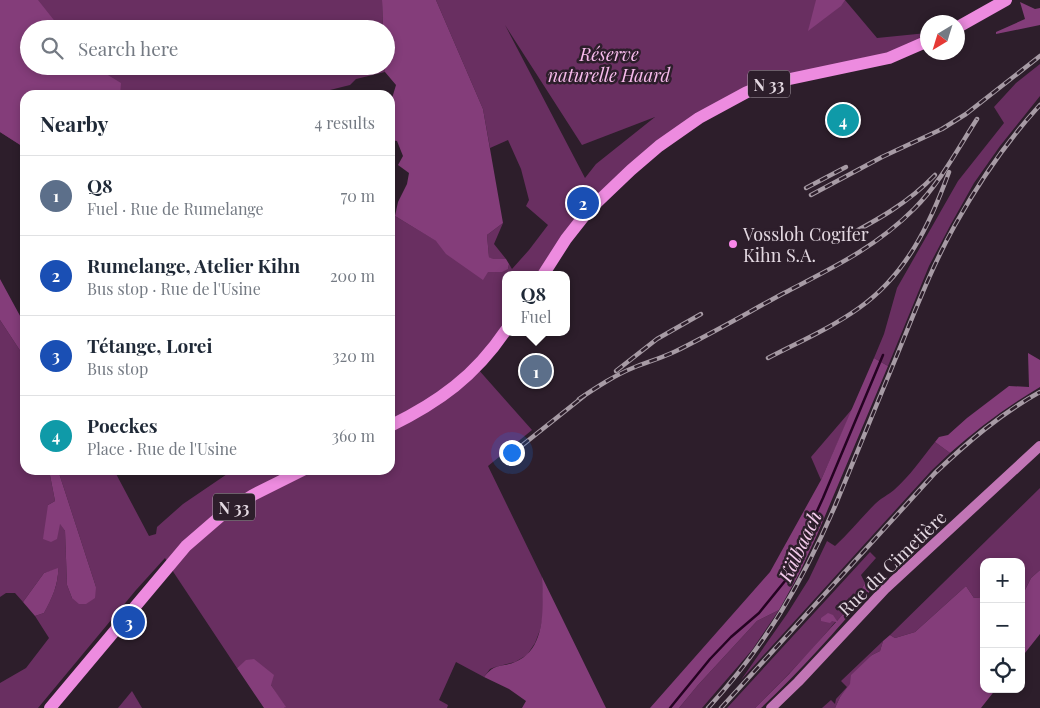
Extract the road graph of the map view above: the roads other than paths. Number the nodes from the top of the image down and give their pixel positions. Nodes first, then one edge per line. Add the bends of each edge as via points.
1 (1006, 0) edge
2 (965, 23) edge
3 (920, 44) edge
4 (546, 271) edge
5 (502, 335) edge
6 (395, 424) edge
7 (1040, 446) edge
8 (293, 475) edge
9 (50, 708) edge
10 (771, 708) edge

1 - 2 main road
3 - 4 main road, N 33 via 888,58 771,83 699,118 659,146 588,211
5 - 6 main road via 477,368 457,386
7 - 10 main road, Rue du Cimetière via 885,589
8 - 9 main road, N 33 via 223,514 186,546

